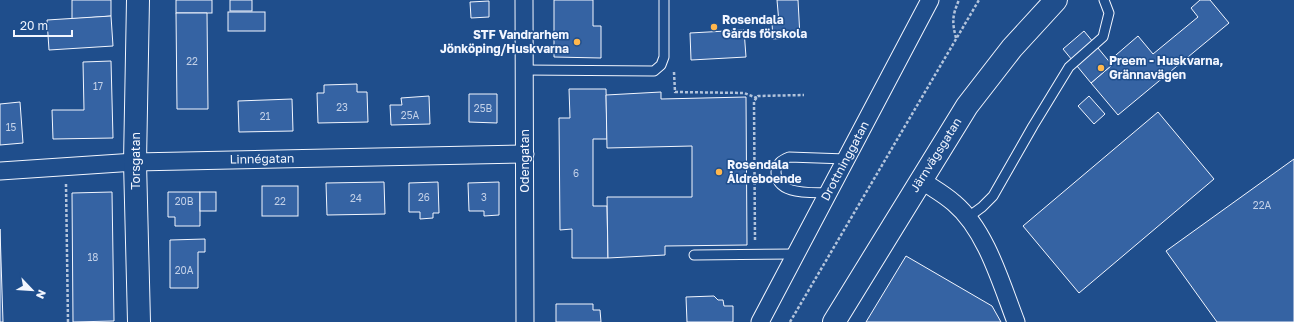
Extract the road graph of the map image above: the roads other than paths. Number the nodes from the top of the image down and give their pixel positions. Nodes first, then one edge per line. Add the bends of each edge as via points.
1 (138, 0) edge
2 (524, 0) edge
3 (664, 0) edge
4 (930, 0) edge
5 (1056, 0) edge
6 (1104, 0) edge
7 (524, 70) junction
8 (524, 154) junction
9 (846, 159) junction
10 (135, 162) junction
11 (0, 172) edge
12 (921, 180) junction
13 (828, 193) junction
14 (967, 218) junction
15 (796, 254) junction
16 (694, 255) dead end
17 (139, 322) edge
18 (525, 322) edge
19 (760, 322) edge
20 (834, 322) edge
21 (1016, 322) edge

1 - 10 street, Torsgatan
2 - 7 street, Odengatan
3 - 7 lane via 664,58 654,71
4 - 9 street, Drottninggatan
5 - 12 street, Järnvägsgatan via 1012,48 967,106
6 - 14 lane via 1109,13 1103,37 1069,67 993,196 982,208
7 - 8 street, Odengatan
8 - 10 street, Linnégatan
8 - 18 street, Odengatan
9 - 13 street, Drottninggatan
9 - 13 lane via 789,157 781,160 776,167 778,180 784,188
10 - 11 street, Linnégatan
10 - 17 street, Torsgatan
12 - 14 street via 954,203
12 - 20 street, Järnvägsgatan
13 - 15 street, Drottninggatan
14 - 21 street via 988,251
15 - 16 lane
15 - 19 street, Drottninggatan

